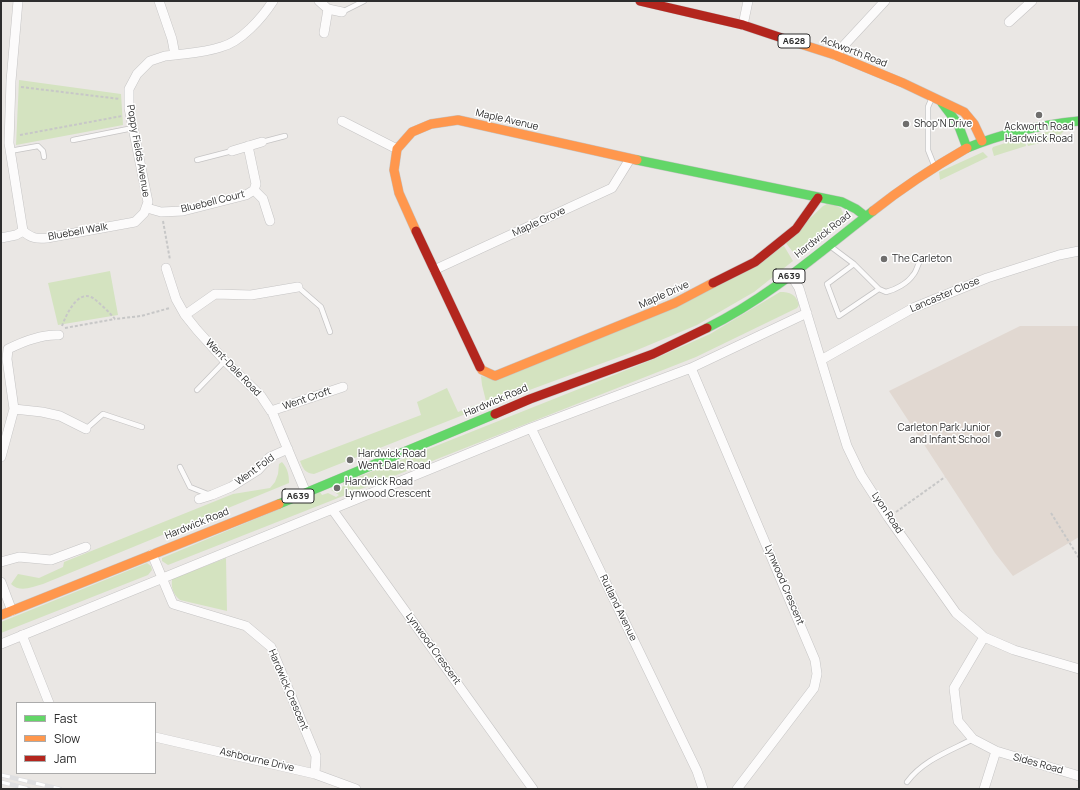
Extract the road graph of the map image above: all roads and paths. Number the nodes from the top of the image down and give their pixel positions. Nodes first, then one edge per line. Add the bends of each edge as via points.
1 (18, 1) edge
2 (158, 1) edge
3 (273, 1) edge
4 (319, 1) edge
5 (364, 1) edge
6 (640, 1) edge
7 (748, 1) edge
8 (885, 1) edge
9 (1032, 1) edge
10 (328, 9) junction
11 (342, 12) joint
12 (1009, 22) dead end
13 (744, 25) junction
14 (324, 34) dead end
15 (175, 55) junction
16 (835, 55) junction
17 (11, 86) junction
18 (932, 97) junction
19 (129, 100) junction
20 (941, 102) junction
21 (130, 114) junction
22 (342, 121) dead end
23 (1079, 121) edge
24 (133, 128) junction
25 (9, 136) junction
26 (285, 136) dead end
27 (73, 140) dead end
28 (982, 141) junction
29 (262, 142) joint
30 (248, 146) junction
31 (967, 148) junction
32 (397, 149) junction
33 (10, 151) junction
34 (232, 151) joint
35 (44, 156) dead end
36 (630, 159) junction
37 (197, 160) dead end
38 (935, 166) junction
39 (254, 190) junction
40 (818, 198) junction
41 (147, 208) junction
42 (161, 212) junction
43 (865, 216) junction
44 (270, 221) dead end
45 (135, 222) joint
46 (23, 231) junction
47 (1, 238) edge
48 (828, 245) junction
49 (1079, 251) edge
50 (919, 263) dead end
51 (854, 264) junction
52 (166, 268) joint
53 (434, 270) junction
54 (791, 275) junction
55 (298, 287) joint
56 (879, 289) junction
57 (179, 305) junction
58 (807, 314) junction
59 (185, 315) junction
60 (115, 319) junction
61 (330, 332) dead end
62 (59, 334) dead end
63 (821, 360) junction
64 (225, 361) junction
65 (691, 368) junction
66 (343, 387) dead end
67 (197, 390) dead end
68 (14, 409) junction
69 (271, 411) junction
70 (142, 427) dead end
71 (531, 428) junction
72 (86, 429) joint
73 (2, 445) edge
74 (288, 449) junction
75 (1, 457) edge
76 (180, 467) dead end
77 (945, 477) dead end
78 (306, 493) junction
79 (212, 495) junction
80 (199, 499) dead end
81 (332, 508) junction
82 (1051, 513) dead end
83 (888, 517) junction
84 (86, 546) dead end
85 (1079, 552) edge
86 (1076, 553) junction
87 (152, 554) junction
88 (1079, 558) edge
89 (1, 562) edge
90 (162, 578) junction
91 (1, 582) edge
92 (12, 611) junction
93 (1, 615) edge
94 (22, 636) junction
95 (984, 637) junction
96 (1, 644) edge
97 (1079, 669) edge
98 (49, 702) edge
99 (156, 737) edge
100 (973, 739) junction
101 (996, 751) junction
102 (315, 774) junction
103 (1079, 776) edge
104 (907, 782) dead end
105 (356, 789) edge
106 (534, 789) edge
107 (703, 789) edge
108 (736, 789) edge
109 (984, 789) edge

1 - 17 street
2 - 15 street
3 - 15 street, Poppy Fields Avenue via 244,34 223,47
4 - 10 street
5 - 11 lane
6 - 13 main road, Ackworth Road / A628
7 - 13 street
8 - 16 street
9 - 12 street
10 - 11 street
10 - 14 street
13 - 16 main road, Ackworth Road / A628
15 - 19 street, Poppy Fields Avenue via 150,61 137,74 129,89
16 - 18 main road, Ackworth Road / A628
17 - 19 path
17 - 25 street
18 - 20 main road, Ackworth Road / A628
18 - 38 lane via 928,108 928,150
19 - 21 street, Poppy Fields Avenue
20 - 28 main road, Ackworth Road via 964,112 974,124
20 - 31 main road, Ackworth Road via 960,127
21 - 24 street, Poppy Fields Avenue
21 - 25 path
22 - 32 street
23 - 28 main road, A639 via 1038,125
24 - 27 lane
24 - 41 street, Poppy Fields Avenue via 148,202
25 - 33 street
26 - 29 lane
28 - 31 main road, A639
29 - 30 street
30 - 34 street
30 - 39 street, Bluebell Court via 256,184
31 - 38 main road, Hardwick Road / A639
32 - 36 main road, Maple Avenue via 412,132 431,124 458,120
32 - 53 main road via 394,170 398,193
33 - 35 lane via 38,146
33 - 46 street
34 - 37 lane
36 - 40 main road, Maple Avenue
36 - 53 street, Maple Grove via 612,188
38 - 43 main road, Hardwick Road / A639
39 - 42 street, Bluebell Court via 246,195 183,211
39 - 44 street, Bluebell Court via 263,199
40 - 43 main road, Maple Avenue via 850,205
40 - 53 main road, Maple Drive via 796,229 755,262 675,303 495,376 482,370
41 - 42 street, Bluebell Court
41 - 45 street, Poppy Fields Avenue
42 - 52 path via 170,260
43 - 48 main road, Hardwick Road / A639
45 - 46 street, Bluebell Walk via 37,239
46 - 47 street
48 - 51 lane
48 - 54 main road, Hardwick Road / A639
49 - 63 street, Lancaster Close via 987,278 912,308
50 - 56 lane via 913,276 892,291
51 - 56 lane
51 - 56 lane via 827,284 839,316
52 - 57 street, Went-Dale Road
54 - 58 street, Lyon Road via 799,288
54 - 78 main road, Hardwick Road / A639 via 713,325 653,354 530,399
55 - 59 street via 251,295 215,294
55 - 61 lane via 321,307
57 - 59 street, Went-Dale Road
57 - 60 path via 141,316
58 - 63 street, Lyon Road
58 - 65 street
59 - 64 street, Went-Dale Road
60 - 60 path via 108,320 61,329 71,307 85,296 92,297
62 - 68 street via 49,334 6,348
63 - 83 street, Lyon Road via 847,446 861,475
64 - 67 lane
64 - 69 street, Went-Dale Road via 261,396
65 - 71 street
65 - 108 street, Lynwood Crescent via 815,660 817,674 814,688
66 - 69 street, Went Croft
68 - 72 street via 60,416
68 - 73 street
69 - 74 street, Went-Dale Road
70 - 72 lane via 103,414
71 - 81 street
71 - 107 street, Rutland Avenue
73 - 75 street
74 - 78 street, Went-Dale Road
74 - 79 street, Went Fold via 270,457 258,470 231,487
76 - 79 lane via 190,486
77 - 83 path
78 - 87 main road, Hardwick Road / A639
79 - 80 street, Went Fold
81 - 90 street
81 - 106 street, Lynwood Crescent
82 - 86 path
83 - 95 street, Lyon Road via 956,613
84 - 89 street via 51,560 19,557
85 - 86 path
86 - 88 path
87 - 90 street, Hardwick Crescent
87 - 92 main road, Hardwick Road / A639
90 - 94 street
90 - 102 street, Hardwick Crescent via 173,604 246,626 271,647 316,756
91 - 92 street
92 - 93 main road, Hardwick Road / A639
94 - 96 street
94 - 98 street
95 - 97 street, Lyon Road via 1014,650
95 - 100 street, Sides Road via 954,688 958,721
99 - 102 street, Ashbourne Drive
100 - 101 street, Sides Road
100 - 104 lane via 928,762
101 - 103 street, Sides Road
101 - 109 street
102 - 105 street, Ashbourne Drive

